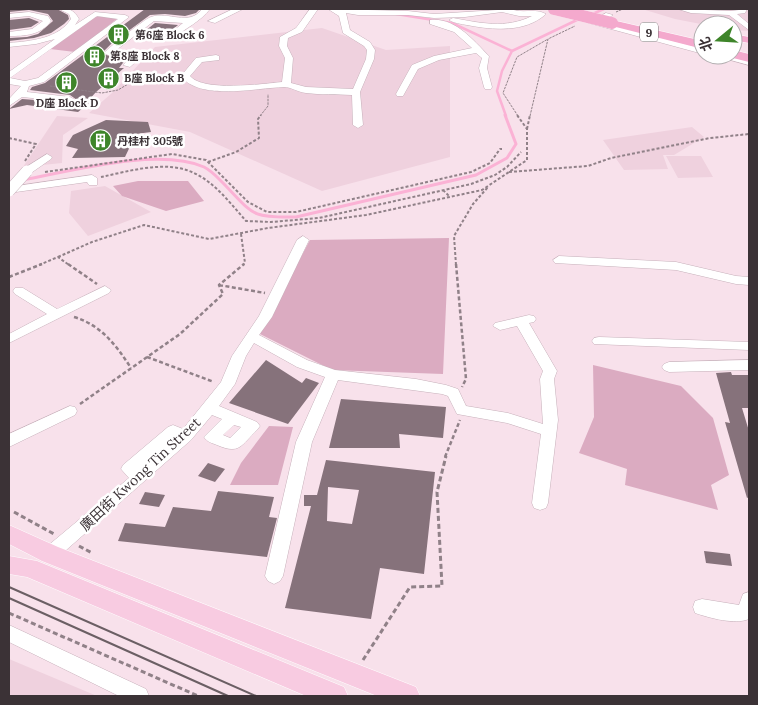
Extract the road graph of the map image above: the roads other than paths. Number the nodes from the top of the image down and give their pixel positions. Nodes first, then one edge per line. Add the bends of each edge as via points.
1 (63, 9) edge
2 (206, 9) edge
3 (239, 9) edge
4 (314, 9) edge
5 (335, 9) edge
6 (376, 9) edge
7 (420, 9) edge
8 (506, 9) edge
9 (534, 9) edge
10 (554, 9) edge
11 (572, 9) edge
12 (580, 9) edge
13 (682, 9) edge
14 (743, 9) edge
15 (86, 11) dead end
16 (408, 12) edge
17 (731, 13) junction
18 (95, 14) junction
19 (387, 14) junction
20 (9, 16) edge
21 (124, 17) junction
22 (614, 18) junction
23 (447, 19) dead end
24 (190, 21) junction
25 (212, 21) dead end
26 (685, 28) dead end
27 (749, 28) edge
28 (9, 34) edge
29 (172, 35) dead end
30 (693, 36) edge
31 (693, 44) edge
32 (9, 45) edge
33 (87, 49) junction
34 (693, 49) edge
35 (478, 50) junction
36 (109, 51) junction
37 (13, 53) edge
38 (39, 54) junction
39 (216, 58) dead end
40 (69, 60) junction
41 (127, 65) dead end
42 (9, 67) edge
43 (9, 80) edge
44 (30, 83) junction
45 (286, 84) junction
46 (488, 87) dead end
47 (356, 92) junction
48 (21, 94) junction
49 (400, 94) dead end
50 (70, 100) dead end
51 (9, 103) edge
52 (358, 125) dead end
53 (47, 157) dead end
54 (93, 180) road end
55 (9, 190) edge
56 (303, 240) dead end
57 (559, 260) dead end
58 (749, 281) edge
59 (106, 290) road end
60 (18, 291) dead end
61 (57, 315) junction
62 (500, 326) dead end
63 (251, 336) junction
64 (9, 340) edge
65 (598, 341) dead end
66 (749, 346) edge
67 (749, 365) edge
68 (669, 367) dead end
69 (334, 375) junction
70 (210, 408) junction
71 (70, 411) road end
72 (232, 418) junction
73 (550, 431) junction
74 (9, 441) edge
75 (540, 503) dead end
76 (9, 534) edge
77 (50, 554) junction
78 (13, 562) edge
79 (274, 576) dead end
80 (749, 600) edge
81 (702, 607) dead end
82 (9, 633) edge
83 (139, 696) edge
84 (333, 696) edge
85 (408, 696) edge

1 - 32 street via 72,13 74,19 64,32 33,42
2 - 24 street via 201,16
3 - 25 street
4 - 45 street via 299,30 284,37 283,46 289,58
5 - 19 street
5 - 47 street via 342,15 346,31 371,50
6 - 19 street
7 - 16 street
8 - 16 street via 451,16
8 - 23 street via 519,14 542,14 527,22 494,28
9 - 11 street via 560,15
10 - 22 highway, 9, bridge
12 - 22 highway, 9
13 - 17 street
14 - 17 street
15 - 18 street
16 - 19 street
17 - 27 street
18 - 21 street
18 - 38 street
19 - 35 street via 454,26
20 - 28 street via 34,14 48,21 37,30
21 - 33 street via 128,18
21 - 40 street
22 - 26 highway
22 - 30 highway, 9
22 - 31 highway, 9
22 - 34 street via 593,24
24 - 29 street
24 - 36 street via 152,19
33 - 36 street
33 - 40 street
35 - 46 street via 486,58 483,68
35 - 49 street via 437,58 415,67
36 - 41 street via 137,56
37 - 38 street
37 - 42 street via 20,60
38 - 43 street
39 - 45 street via 199,60 185,76 191,82 211,87
40 - 44 street via 44,78
43 - 44 street
44 - 48 street
45 - 47 street via 306,90
47 - 52 street
48 - 50 street
48 - 51 street
53 - 55 street, bridge
54 - 55 street
56 - 63 street, 廣田街 Kwong Tin Street via 265,317
57 - 58 street via 676,266
59 - 61 street
60 - 61 street
61 - 64 street
62 - 73 street via 525,320 550,371 546,379
63 - 69 street
63 - 70 street, 廣田街 Kwong Tin Street via 226,387
65 - 66 street
67 - 68 street
69 - 73 street via 432,387 453,394 462,410 508,418
69 - 79 street via 304,442
70 - 72 street
70 - 77 street, 廣田街 Kwong Tin Street via 186,436 173,431 129,470 140,477
71 - 74 street
72 - 72 street via 212,437 232,445 252,426
73 - 75 street
76 - 77 main road
77 - 85 main road
78 - 84 main road
80 - 81 street via 746,612 742,614
82 - 83 street

